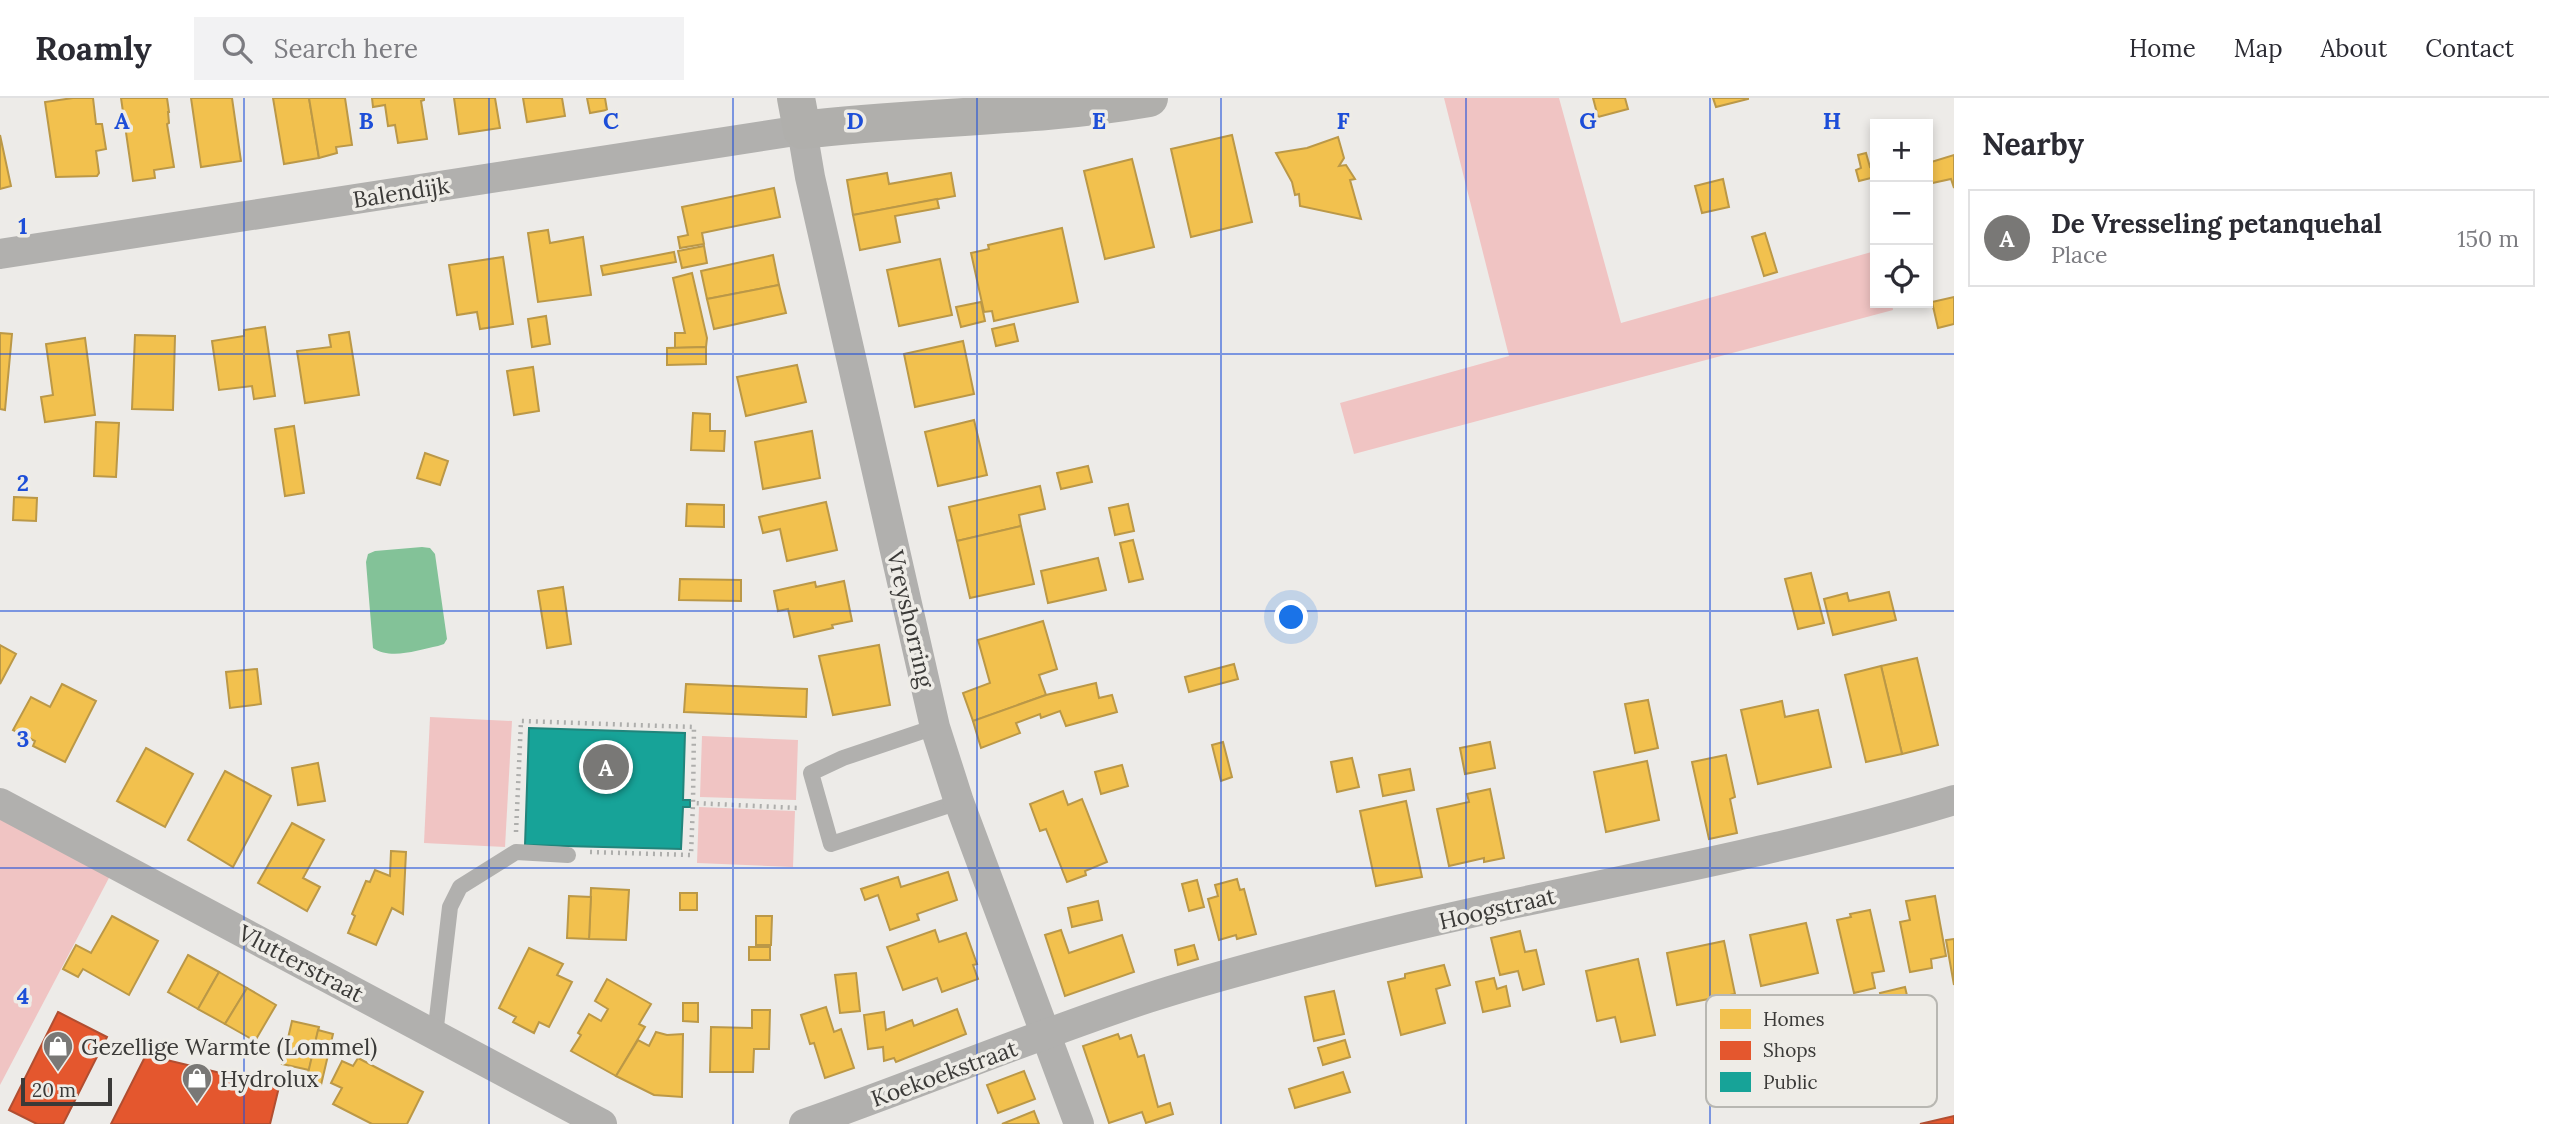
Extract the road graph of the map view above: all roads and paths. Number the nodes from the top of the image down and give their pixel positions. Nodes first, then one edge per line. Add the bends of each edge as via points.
1 (1149, 98) edge
2 (799, 114) edge
3 (0, 254) edge
4 (935, 727) junction
5 (1954, 800) edge
6 (959, 802) junction
7 (0, 803) edge
8 (692, 803) junction
9 (821, 809) junction
10 (516, 852) junction
11 (568, 855) joint
12 (435, 1035) junction
13 (1045, 1035) junction
14 (602, 1124) edge
15 (803, 1124) edge
16 (1079, 1124) edge

1 - 2 main road via 1098,107 875,122
2 - 3 street, Balendijk
2 - 4 street, Vreyshorring
4 - 6 street, Vreyshorring
4 - 9 lane via 811,773
5 - 13 street, Hoogstraat via 1738,858 1594,885 1335,946 1150,997
6 - 9 lane via 831,844
6 - 13 street, Vreyshorring
7 - 12 street, Vlutterstraat
8 - 9 path
8 - 10 path via 694,727 521,721
8 - 11 path via 691,855 570,851
10 - 11 lane
10 - 12 lane via 460,887 450,906
12 - 14 street, Vlutterstraat
13 - 15 street, Koekoekstraat
13 - 16 street, Vreyshorring

